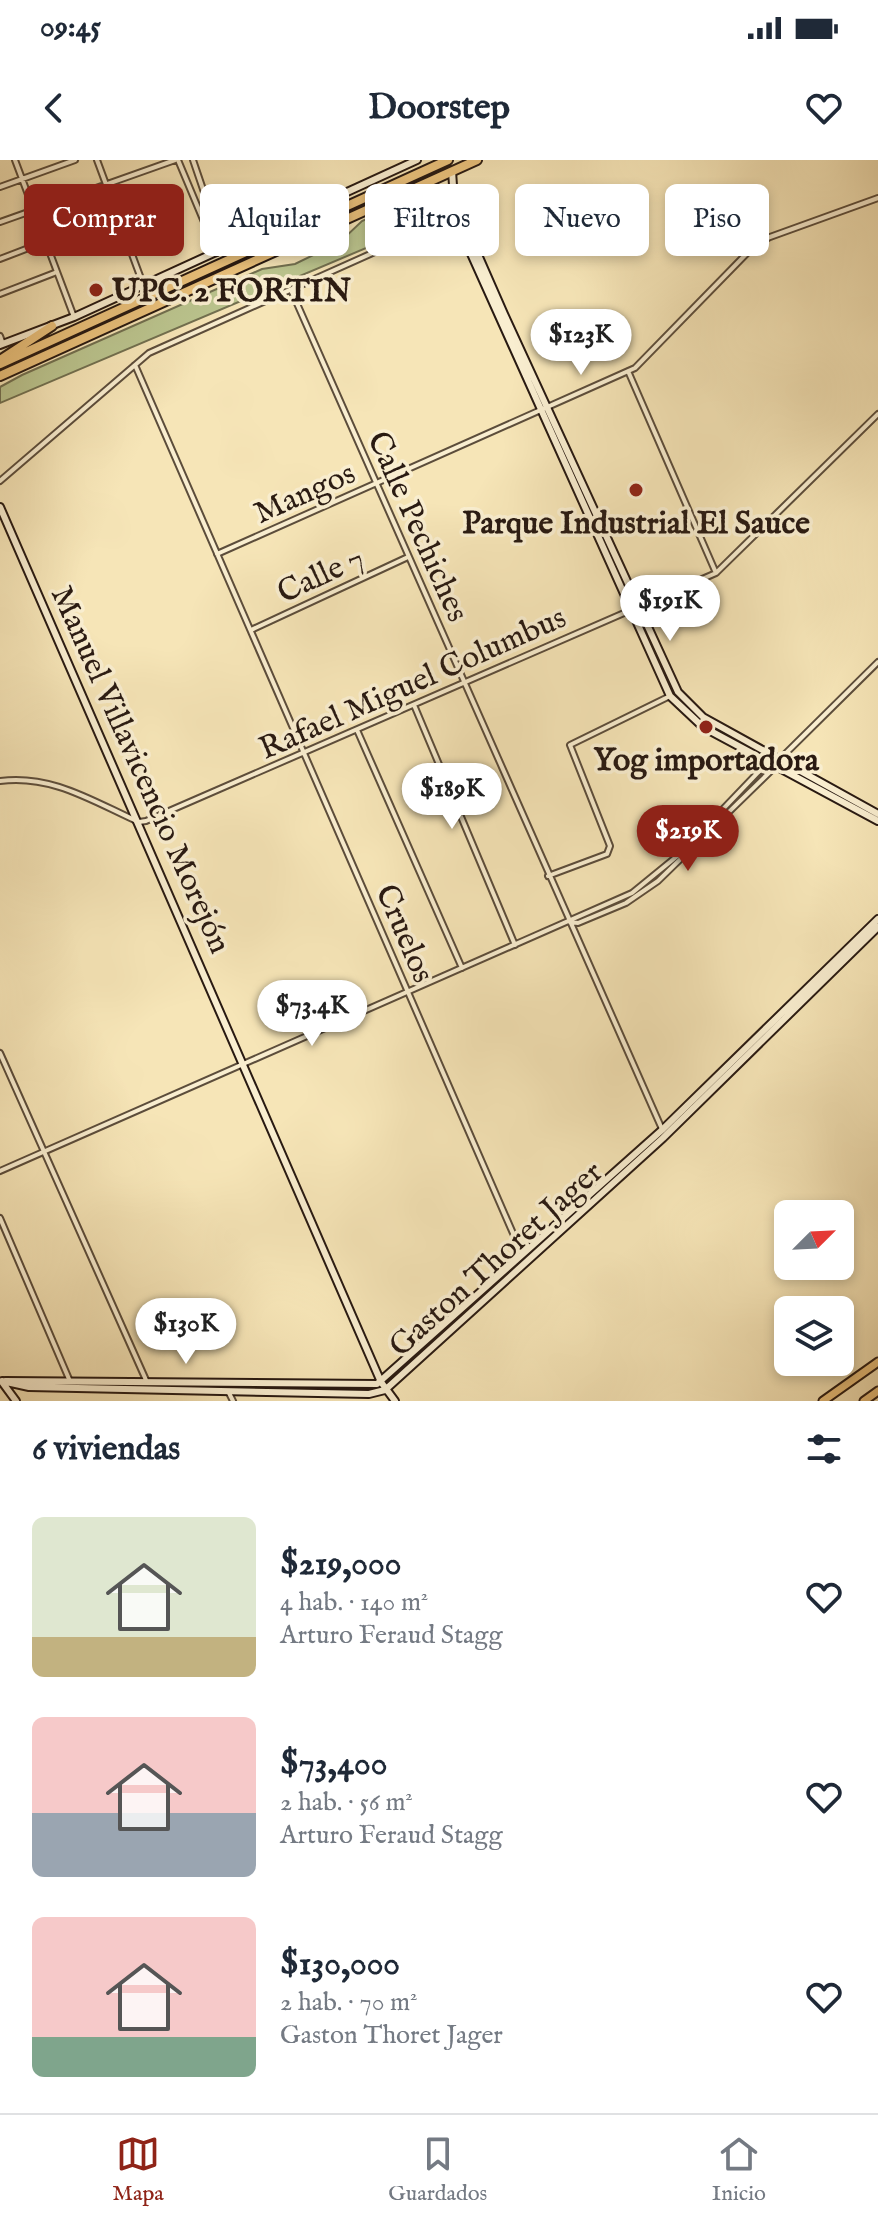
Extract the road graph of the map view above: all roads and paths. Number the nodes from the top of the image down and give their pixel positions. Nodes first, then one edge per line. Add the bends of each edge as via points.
1 (15, 160) edge
2 (75, 160) edge
3 (97, 160) edge
4 (176, 160) edge
5 (193, 160) edge
6 (417, 160) edge
7 (448, 160) edge
8 (477, 160) edge
9 (452, 171) junction
10 (22, 179) junction
11 (106, 183) joint
12 (24, 184) edge
13 (200, 184) edge
14 (426, 184) edge
15 (0, 187) edge
16 (349, 192) edge
17 (878, 198) edge
18 (200, 209) edge
19 (365, 212) edge
20 (24, 213) edge
21 (0, 222) edge
22 (24, 250) edge
23 (51, 256) edge
24 (133, 256) edge
25 (212, 256) edge
26 (366, 256) edge
27 (472, 256) edge
28 (0, 259) edge
29 (57, 272) junction
30 (144, 286) junction
31 (291, 290) junction
32 (0, 294) edge
33 (74, 317) junction
34 (52, 326) junction
35 (1, 342) edge
36 (0, 362) edge
37 (135, 365) junction
38 (628, 371) junction
39 (0, 376) edge
40 (542, 410) junction
41 (878, 414) edge
42 (0, 481) edge
43 (376, 484) junction
44 (0, 507) edge
45 (217, 554) junction
46 (408, 557) junction
47 (716, 573) junction
48 (637, 608) junction
49 (629, 611) junction
50 (251, 630) junction
51 (878, 662) edge
52 (464, 683) junction
53 (670, 696) junction
54 (414, 705) junction
55 (357, 730) junction
56 (304, 753) junction
57 (775, 762) junction
58 (0, 781) edge
59 (878, 814) edge
60 (878, 821) edge
61 (139, 822) junction
62 (548, 876) junction
63 (878, 919) edge
64 (570, 922) junction
65 (878, 927) edge
66 (515, 945) junction
67 (462, 968) junction
68 (408, 993) junction
69 (0, 1053) edge
70 (244, 1063) junction
71 (662, 1130) junction
72 (44, 1152) junction
73 (0, 1171) edge
74 (0, 1218) edge
75 (522, 1254) junction
76 (878, 1362) edge
77 (69, 1379) junction
78 (146, 1380) junction
79 (1, 1381) edge
80 (381, 1382) junction
81 (385, 1390) junction
82 (228, 1391) junction
83 (878, 1393) edge
84 (16, 1401) edge
85 (233, 1401) edge
86 (395, 1401) edge
87 (823, 1401) edge
88 (867, 1401) edge

1 - 10 street
2 - 10 street
3 - 11 street
4 - 11 street
4 - 18 street
5 - 13 street
6 - 16 street
7 - 36 highway
8 - 9 highway
9 - 14 highway
9 - 40 street via 454,200
10 - 12 street
10 - 15 street
17 - 38 street, Mangos via 755,245 657,349
19 - 39 highway
20 - 21 street
22 - 28 street
23 - 29 street
24 - 30 street
25 - 30 street
26 - 31 street
27 - 40 street
29 - 32 street
29 - 33 street
30 - 33 street
31 - 37 street via 149,353
31 - 43 street, Calle Pechiches
33 - 34 street
34 - 35 street
34 - 36 highway
37 - 42 street
37 - 45 street, Cruelos
38 - 40 street, Mangos
38 - 47 street
40 - 43 street, Mangos
40 - 48 street
40 - 49 street
41 - 47 street, Rafael Miguel Columbus
43 - 45 street, Mangos
43 - 46 street, Calle Pechiches
44 - 61 street, Manuel Villavicencio Morejón
45 - 50 street, Cruelos
46 - 50 street, Calle 7
46 - 52 street, Calle Pechiches
47 - 48 street, Rafael Miguel Columbus
48 - 49 street, Rafael Miguel Columbus
48 - 57 street via 678,692 703,717
49 - 52 street, Rafael Miguel Columbus
49 - 53 street
50 - 56 street, Cruelos
51 - 57 street
52 - 54 street, Rafael Miguel Columbus
52 - 62 street, Calle Pechiches
53 - 57 street via 703,727
53 - 62 street via 570,745 610,846 607,854
54 - 55 street, Rafael Miguel Columbus
54 - 66 street
55 - 56 street, Rafael Miguel Columbus
55 - 67 street
56 - 61 street, Rafael Miguel Columbus
56 - 68 street, Cruelos
57 - 59 street
57 - 60 street
57 - 64 street via 655,877
58 - 61 street via 59,785
61 - 70 street, Manuel Villavicencio Morejón
62 - 64 street, Calle Pechiches
63 - 71 street, Gaston Thoret Jager
64 - 66 street
64 - 71 street, Calle Pechiches
65 - 81 street, Gaston Thoret Jager via 670,1132
66 - 67 street
67 - 68 street
68 - 70 street
68 - 75 street, Cruelos
69 - 72 street
70 - 72 street
70 - 80 street, Manuel Villavicencio Morejón
71 - 75 street, Gaston Thoret Jager
72 - 73 street
72 - 78 street
74 - 77 street
75 - 80 street, Gaston Thoret Jager
76 - 87 main road
77 - 78 street, Gaston Thoret Jager
77 - 79 street, Gaston Thoret Jager
78 - 80 street, Gaston Thoret Jager via 369,1386
79 - 82 street, Gaston Thoret Jager via 29,1387
79 - 84 street
80 - 81 street, Manuel Villavicencio Morejón
81 - 82 street, Gaston Thoret Jager
81 - 86 street, Manuel Villavicencio Morejón
82 - 85 street
83 - 88 main road

